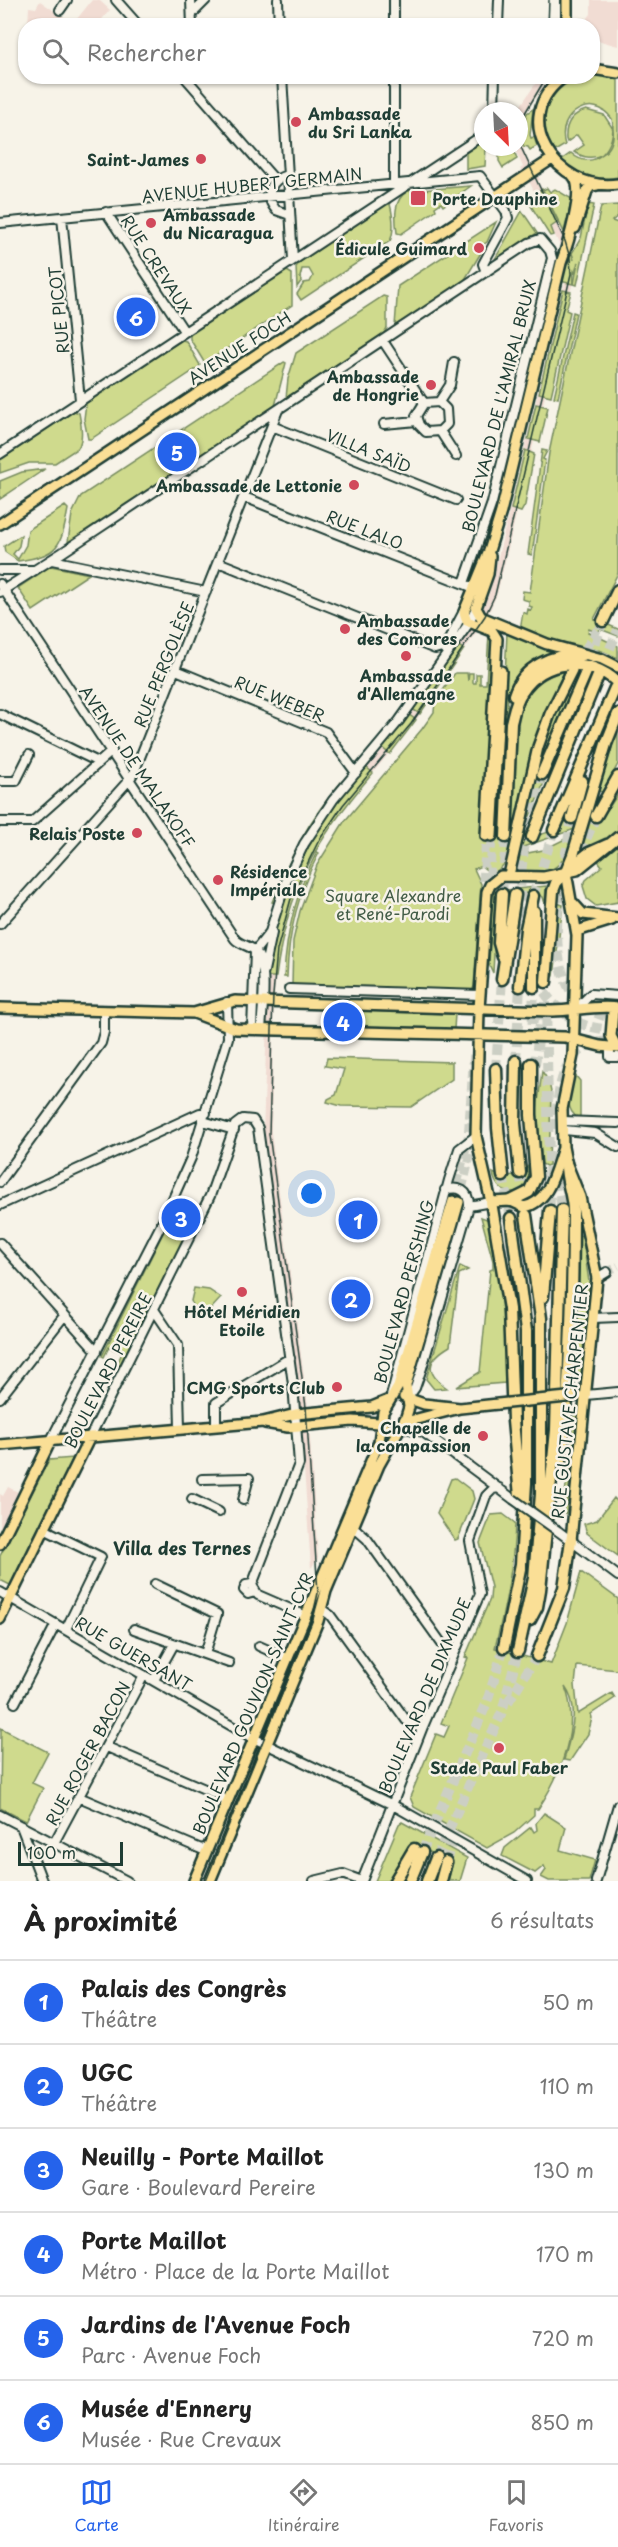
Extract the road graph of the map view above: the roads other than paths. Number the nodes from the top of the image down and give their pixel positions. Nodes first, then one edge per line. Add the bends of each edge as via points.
1 (67, 0) edge
2 (116, 0) edge
3 (191, 0) edge
4 (206, 0) edge
5 (278, 0) edge
6 (394, 0) edge
7 (499, 0) edge
8 (567, 0) edge
9 (60, 10) dead end
10 (192, 14) junction
11 (132, 18) edge
12 (192, 18) edge
13 (279, 18) edge
14 (394, 18) edge
15 (498, 18) edge
16 (567, 18) edge
17 (600, 70) edge
18 (618, 73) edge
19 (282, 84) edge
20 (394, 84) edge
21 (495, 84) edge
22 (557, 84) edge
23 (193, 86) edge
24 (494, 102) edge
25 (474, 141) edge
26 (552, 159) junction
27 (288, 175) junction
28 (574, 177) junction
29 (275, 180) junction
30 (410, 182) junction
31 (394, 184) junction
32 (618, 184) edge
33 (597, 185) junction
34 (289, 194) junction
35 (269, 196) junction
36 (496, 196) junction
37 (106, 212) junction
38 (290, 214) junction
39 (62, 217) junction
40 (0, 223) edge
41 (568, 244) junction
42 (293, 260) junction
43 (486, 272) junction
44 (184, 331) junction
45 (383, 341) junction
46 (454, 362) dead end
47 (80, 400) junction
48 (439, 402) junction
49 (424, 404) junction
50 (278, 410) junction
51 (417, 421) junction
52 (384, 424) dead end
53 (272, 426) junction
54 (440, 431) junction
55 (0, 454) edge
56 (456, 456) dead end
57 (244, 496) junction
58 (456, 500) dead end
59 (0, 524) edge
60 (492, 542) junction
61 (52, 560) junction
62 (218, 562) junction
63 (36, 569) junction
64 (0, 570) edge
65 (464, 583) junction
66 (1, 588) edge
67 (618, 590) edge
68 (206, 592) junction
69 (472, 592) junction
70 (476, 608) junction
71 (465, 609) junction
72 (603, 621) dead end
73 (469, 622) junction
74 (495, 624) junction
75 (445, 646) junction
76 (583, 655) junction
77 (618, 667) edge
78 (176, 670) junction
79 (572, 670) tunnel mouth
80 (585, 672) tunnel mouth
81 (598, 676) tunnel mouth
82 (429, 677) junction
83 (616, 686) edge
84 (0, 714) edge
85 (618, 714) edge
86 (511, 723) junction
87 (591, 744) junction
88 (112, 751) junction
89 (28, 755) dead end
90 (98, 762) junction
91 (356, 773) junction
92 (542, 774) tunnel mouth
93 (618, 777) edge
94 (130, 779) junction
95 (0, 781) edge
96 (618, 786) edge
97 (603, 805) junction
98 (596, 816) tunnel mouth
99 (572, 818) tunnel mouth
100 (0, 822) edge
101 (554, 830) tunnel mouth
102 (506, 837) tunnel mouth
103 (532, 837) dead end
104 (614, 840) edge
105 (566, 872) junction
106 (509, 875) junction
107 (502, 894) tunnel mouth
108 (515, 895) tunnel mouth
109 (572, 898) junction
110 (275, 917) junction
111 (618, 918) edge
112 (0, 924) edge
113 (577, 931) junction
114 (255, 951) junction
115 (504, 960) junction
116 (263, 974) junction
117 (502, 980) tunnel mouth
118 (546, 982) tunnel mouth
119 (520, 986) tunnel mouth
120 (534, 987) tunnel mouth
121 (289, 988) dead end
122 (480, 995) junction
123 (618, 996) edge
124 (228, 1002) junction
125 (257, 1002) junction
126 (0, 1008) edge
127 (618, 1008) edge
128 (479, 1009) junction
129 (104, 1011) junction
130 (574, 1011) junction
131 (194, 1013) junction
132 (228, 1028) junction
133 (256, 1029) junction
134 (479, 1036) junction
135 (573, 1040) junction
136 (611, 1047) edge
137 (618, 1057) edge
138 (516, 1062) tunnel mouth
139 (533, 1064) tunnel mouth
140 (496, 1069) tunnel mouth
141 (205, 1117) junction
142 (591, 1123) junction
143 (618, 1123) edge
144 (563, 1126) junction
145 (234, 1130) junction
146 (591, 1132) junction
147 (476, 1136) junction
148 (616, 1146) edge
149 (563, 1147) junction
150 (566, 1161) junction
151 (520, 1173) tunnel mouth
152 (503, 1176) tunnel mouth
153 (0, 1182) edge
154 (445, 1190) junction
155 (511, 1201) junction
156 (490, 1202) junction
157 (0, 1205) edge
158 (469, 1206) junction
159 (562, 1209) tunnel mouth
160 (550, 1211) tunnel mouth
161 (526, 1215) tunnel mouth
162 (511, 1218) tunnel mouth
163 (0, 1243) edge
164 (607, 1272) tunnel mouth
165 (597, 1278) junction
166 (155, 1311) junction
167 (64, 1316) junction
168 (618, 1317) edge
169 (541, 1318) junction
170 (593, 1318) junction
171 (97, 1351) junction
172 (290, 1358) junction
173 (618, 1392) edge
174 (581, 1396) junction
175 (0, 1398) edge
176 (407, 1399) junction
177 (389, 1400) junction
178 (460, 1408) junction
179 (296, 1414) junction
180 (263, 1422) junction
181 (382, 1425) junction
182 (216, 1426) junction
183 (296, 1426) junction
184 (400, 1427) junction
185 (180, 1429) junction
186 (90, 1437) junction
187 (51, 1440) junction
188 (0, 1445) edge
189 (202, 1479) dead end
190 (499, 1488) junction
191 (192, 1499) dead end
192 (243, 1500) dead end
193 (219, 1512) dead end
194 (350, 1524) junction
195 (44, 1529) junction
196 (523, 1536) junction
197 (343, 1538) junction
198 (571, 1540) junction
199 (0, 1544) edge
200 (544, 1565) junction
201 (618, 1576) edge
202 (155, 1584) dead end
203 (0, 1592) edge
204 (11, 1598) junction
205 (321, 1609) junction
206 (304, 1615) junction
207 (0, 1619) edge
208 (56, 1624) junction
209 (66, 1629) junction
210 (134, 1629) dead end
211 (523, 1632) junction
212 (174, 1644) junction
213 (259, 1646) dead end
214 (504, 1647) tunnel mouth
215 (518, 1651) tunnel mouth
216 (205, 1654) junction
217 (537, 1656) tunnel mouth
218 (286, 1658) junction
219 (452, 1658) junction
220 (229, 1663) dead end
221 (144, 1675) junction
222 (154, 1680) junction
223 (15, 1703) dead end
224 (422, 1730) junction
225 (254, 1738) junction
226 (267, 1744) junction
227 (107, 1747) junction
228 (77, 1799) junction
229 (393, 1805) junction
230 (618, 1805) edge
231 (225, 1806) junction
232 (0, 1815) edge
233 (21, 1826) junction
234 (55, 1841) junction
235 (208, 1847) junction
236 (522, 1880) edge
237 (42, 1881) edge
238 (127, 1881) edge
239 (194, 1881) edge
240 (210, 1881) edge
241 (314, 1881) edge
242 (362, 1881) edge
243 (395, 1881) edge
244 (410, 1881) edge
245 (427, 1881) edge
246 (441, 1881) edge
247 (596, 1881) edge

1 - 9 street
2 - 11 street
3 - 10 street
4 - 10 street
5 - 13 street
6 - 14 street
7 - 15 street
8 - 16 main road
10 - 12 street
17 - 18 main road
19 - 27 street
20 - 31 street
21 - 24 street
22 - 26 main road via 547,93 540,113 542,140
23 - 29 street
25 - 30 street
26 - 28 main road
26 - 36 main road, AVENUE FOCH
27 - 29 street
27 - 34 street
28 - 33 main road
28 - 41 main road, BOULEVARD DE L'AMIRAL BRUIX via 579,189
29 - 35 street
30 - 31 street, AVENUE HUBERT GERMAIN
30 - 36 street, AVENUE HUBERT GERMAIN via 480,176
30 - 42 street
31 - 34 street, AVENUE HUBERT GERMAIN
32 - 33 main road
33 - 41 main road, BOULEVARD DE L'AMIRAL BRUIX via 587,191
34 - 35 street, AVENUE HUBERT GERMAIN
34 - 38 street
35 - 37 street, AVENUE HUBERT GERMAIN
35 - 38 street via 276,210
36 - 43 street via 508,218 483,264
36 - 59 main road, AVENUE FOCH
37 - 39 street, AVENUE HUBERT GERMAIN
37 - 44 street, RUE CREVAUX
38 - 42 street
39 - 40 street, AVENUE HUBERT GERMAIN
39 - 47 street, RUE PICOT
41 - 60 main road, BOULEVARD DE L'AMIRAL BRUIX
42 - 44 street
43 - 45 street
43 - 65 street, BOULEVARD DE L'AMIRAL BRUIX via 533,240 540,239 552,258 492,503
44 - 47 street
45 - 49 street
45 - 50 street
46 - 48 street via 450,385
47 - 55 street
48 - 49 street
48 - 54 street via 448,419
49 - 51 street
50 - 53 street, RUE PERGOLÈSE
50 - 61 street
51 - 52 street
51 - 54 street via 426,432
53 - 57 street, RUE PERGOLÈSE
53 - 58 street, VILLA SAÏD
54 - 56 street
57 - 62 street, RUE PERGOLÈSE
57 - 65 street, RUE LALO
60 - 69 main road, BOULEVARD DE L'AMIRAL BRUIX
60 - 70 main road, BOULEVARD DE L'AMIRAL BRUIX via 488,574
61 - 63 street
61 - 68 street
62 - 68 street, RUE PERGOLÈSE
62 - 75 street via 435,649
63 - 64 street
63 - 66 street
65 - 69 street, RUE LALO
66 - 88 street, AVENUE DE MALAKOFF
67 - 72 highway
68 - 78 street, RUE PERGOLÈSE
69 - 71 main road, BOULEVARD DE L'AMIRAL BRUIX
70 - 73 street, BOULEVARD DE L'AMIRAL BRUIX
70 - 74 main road via 481,618
71 - 73 main road via 463,615
71 - 75 street, BOULEVARD DE L'AMIRAL BRUIX
73 - 74 main road via 492,631 497,639 489,836 502,634
73 - 82 street, BOULEVARD DE L'AMIRAL BRUIX
74 - 76 main road
75 - 82 street, BOULEVARD DE L'AMIRAL BRUIX
76 - 77 main road via 602,658
76 - 86 highway via 546,660 528,672 515,692
78 - 91 street, RUE WEBER via 326,732
78 - 94 street, RUE PERGOLÈSE
79 - 106 main road via 550,714 533,762
80 - 92 highway
81 - 103 highway
82 - 91 street, BOULEVARD DE L'AMIRAL BRUIX via 399,722
83 - 86 highway via 603,671 591,666 569,664 550,669 522,691
83 - 87 highway
84 - 90 street
85 - 105 highway
86 - 102 highway
87 - 99 highway
87 - 101 highway
88 - 90 street
88 - 94 street, AVENUE DE MALAKOFF
89 - 95 street via 16,781
90 - 100 street via 32,822
91 - 110 street, BOULEVARD DE L'AMIRAL BRUIX via 304,844
93 - 97 highway
94 - 112 street, RUE PERGOLÈSE
94 - 114 street, AVENUE DE MALAKOFF via 234,938
96 - 97 highway
97 - 98 highway
104 - 105 main road via 577,870
105 - 106 main road via 544,877
105 - 109 main road
105 - 118 highway via 553,891
106 - 122 main road via 496,879 487,892
107 - 115 highway via 499,943
108 - 115 highway
109 - 111 main road via 583,914
109 - 113 main road
110 - 114 street, BOULEVARD DE L'AMIRAL BRUIX via 270,932
110 - 116 street, BOULEVARD DE L'AMIRAL BRUIX
111 - 113 main road
113 - 130 main road
114 - 116 street, BOULEVARD DE L'AMIRAL BRUIX
114 - 125 street, BOULEVARD DE L'AMIRAL BRUIX
115 - 117 highway
116 - 125 street, BOULEVARD DE L'AMIRAL BRUIX
119 - 120 highway via 533,896
121 - 122 street
122 - 128 main road
123 - 130 street via 591,994
124 - 125 main road
124 - 131 main road
124 - 132 street, BOULEVARD PEREIRE
125 - 128 main road
125 - 133 street, BOULEVARD DE L'AMIRAL BRUIX
126 - 129 main road
127 - 130 main road via 601,1006
127 - 136 main road via 613,1011
128 - 130 main road
128 - 134 main road
129 - 131 main road
129 - 153 street via 100,1043
130 - 135 main road
131 - 132 main road
132 - 133 main road
132 - 141 street, BOULEVARD PEREIRE
133 - 134 main road
134 - 135 main road
134 - 147 main road
135 - 136 main road
135 - 144 main road via 563,1100
136 - 137 street via 610,1057
138 - 151 highway via 515,1123
139 - 155 highway via 536,1177 528,1193
140 - 152 highway
141 - 145 street
141 - 157 street via 200,1113
141 - 171 street, BOULEVARD PEREIRE via 176,1196
142 - 143 street
142 - 144 street
142 - 146 street
144 - 146 street
144 - 149 main road
145 - 166 street, BOULEVARD PEREIRE via 210,1196
145 - 172 street via 238,1121 251,1119 258,1128
146 - 148 street
147 - 154 street, BOULEVARD PERSHING via 459,1149
147 - 156 main road
149 - 150 main road, RUE GUSTAVE CHARPENTIER
149 - 155 main road via 542,1198 524,1207
150 - 165 main road, RUE GUSTAVE CHARPENTIER via 580,1197
150 - 200 highway via 565,1178 573,1209 570,1377 557,1502
154 - 158 street, BOULEVARD PERSHING via 462,1189
154 - 177 street, BOULEVARD PERSHING
155 - 156 main road
156 - 158 street
156 - 196 highway via 509,1309
158 - 176 street, BOULEVARD PERSHING via 422,1368
159 - 200 highway via 556,1439
160 - 169 highway
161 - 169 highway
162 - 196 highway via 526,1331
163 - 167 street
164 - 165 street
165 - 170 main road, RUE GUSTAVE CHARPENTIER
166 - 185 street via 177,1345
166 - 186 street, BOULEVARD PEREIRE
167 - 171 street
167 - 175 street
168 - 170 street
169 - 211 highway via 541,1494 534,1578
170 - 174 main road, RUE GUSTAVE CHARPENTIER
171 - 187 street, BOULEVARD PEREIRE
172 - 179 street
172 - 182 street via 216,1403
173 - 174 street
174 - 178 main road, bridge
174 - 198 main road, RUE GUSTAVE CHARPENTIER
176 - 177 main road via 400,1395
176 - 177 main road, BOULEVARD PERSHING via 406,1385 456,1202 398,1387
176 - 178 main road
176 - 184 main road, BOULEVARD PERSHING via 409,1407
177 - 179 main road via 372,1407
177 - 181 main road, BOULEVARD PERSHING
178 - 184 main road
179 - 180 main road
179 - 183 street
180 - 182 main road
180 - 183 main road
181 - 183 main road via 353,1421
181 - 184 main road via 389,1430
181 - 194 main road, BOULEVARD PERSHING
182 - 185 main road
183 - 206 street via 298,1469 253,1588
184 - 190 street via 423,1432
184 - 194 main road, BOULEVARD PERSHING
185 - 186 main road
186 - 187 main road
186 - 195 main road, BOULEVARD PEREIRE
187 - 188 main road
187 - 199 main road, BOULEVARD PEREIRE
189 - 192 street via 249,1478
190 - 198 street, bridge
190 - 219 street, BOULEVARD DE DIXMUDE via 486,1496 470,1541 480,1594
191 - 193 street
194 - 197 main road, BOULEVARD PERSHING
194 - 219 street via 367,1539
195 - 204 main road, BOULEVARD PEREIRE
195 - 209 street via 100,1557
196 - 214 highway via 517,1595
197 - 205 main road, BOULEVARD GOUVION-SAINT-CYR
197 - 206 main road, BOULEVARD GOUVION-SAINT-CYR
198 - 201 street
198 - 217 highway via 564,1588
200 - 211 highway via 537,1607
202 - 216 street via 218,1614
203 - 204 street, RUE GUERSANT
204 - 207 main road, BOULEVARD PEREIRE
204 - 208 street, RUE GUERSANT
205 - 224 street via 330,1615 406,1720
205 - 226 main road, BOULEVARD GOUVION-SAINT-CYR
206 - 218 main road, BOULEVARD GOUVION-SAINT-CYR
208 - 209 street, RUE GUERSANT
208 - 223 street
209 - 221 street, RUE GUERSANT
210 - 212 street
211 - 215 highway
212 - 216 street
212 - 222 street
213 - 218 street
216 - 220 street
218 - 225 main road, BOULEVARD GOUVION-SAINT-CYR
219 - 224 street, BOULEVARD DE DIXMUDE
221 - 222 street, RUE GUERSANT
221 - 227 street, RUE ROGER BACON
222 - 225 street, RUE GUERSANT
224 - 229 street, BOULEVARD DE DIXMUDE
225 - 226 street, RUE GUERSANT
225 - 231 main road, BOULEVARD GOUVION-SAINT-CYR
226 - 229 street, RUE GUERSANT
226 - 240 main road, BOULEVARD GOUVION-SAINT-CYR
227 - 228 street, RUE ROGER BACON
227 - 231 street via 221,1796
228 - 234 street, RUE ROGER BACON
228 - 235 street via 201,1849
229 - 236 street, RUE GUERSANT
229 - 242 street, BOULEVARD DE DIXMUDE
230 - 247 street
231 - 235 main road, BOULEVARD GOUVION-SAINT-CYR
232 - 233 street
233 - 234 street
233 - 237 street
234 - 238 street
235 - 239 main road, BOULEVARD GOUVION-SAINT-CYR
241 - 242 street via 343,1874
243 - 244 highway via 418,1851
245 - 246 highway via 441,1860

